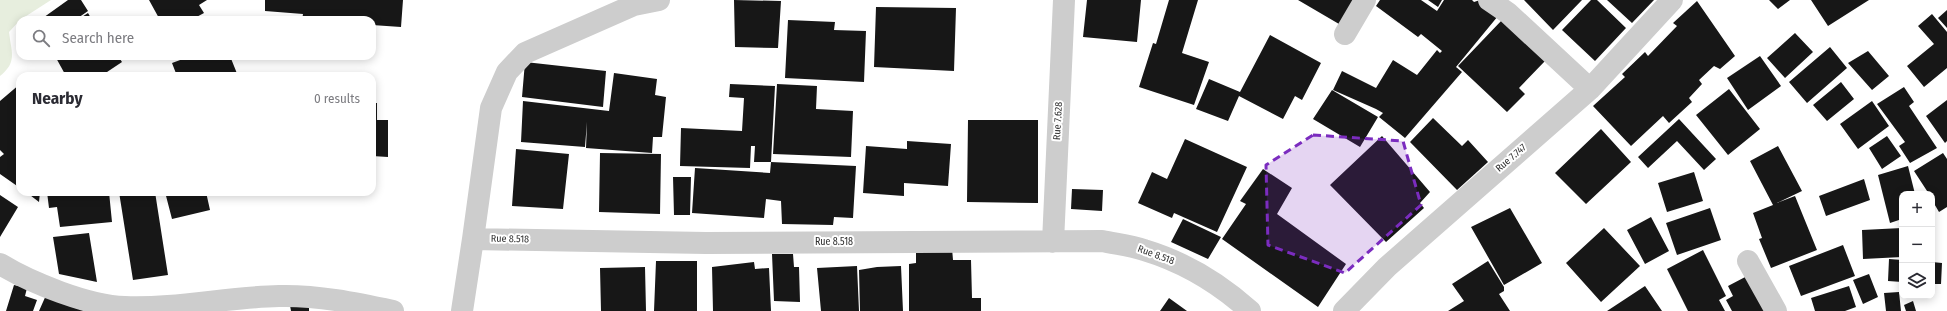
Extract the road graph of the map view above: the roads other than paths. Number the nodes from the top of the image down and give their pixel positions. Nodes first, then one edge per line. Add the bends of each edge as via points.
1 (659, 0) edge
2 (1064, 0) edge
3 (1365, 0) edge
4 (1489, 0) edge
5 (1672, 0) edge
6 (1345, 34) dead end
7 (1590, 89) junction
8 (473, 239) junction
9 (1053, 242) junction
10 (1748, 261) dead end
11 (0, 264) edge
12 (393, 311) edge
13 (462, 311) edge
14 (1250, 311) edge
15 (1344, 311) edge
16 (1776, 311) edge

1 - 8 street via 634,5 525,53 507,72 491,108
2 - 9 street, Rue 7.628
3 - 6 street
4 - 7 street via 1508,13
5 - 7 street, Rue 7.747
7 - 15 street, Rue 7.747 via 1387,267
8 - 9 street, Rue 8.518 via 706,243
8 - 13 street
9 - 14 street, Rue 8.518 via 1102,241 1144,249 1182,265 1229,292
10 - 16 street
11 - 12 street via 13,272 90,303 118,306 176,304 280,296 314,297

